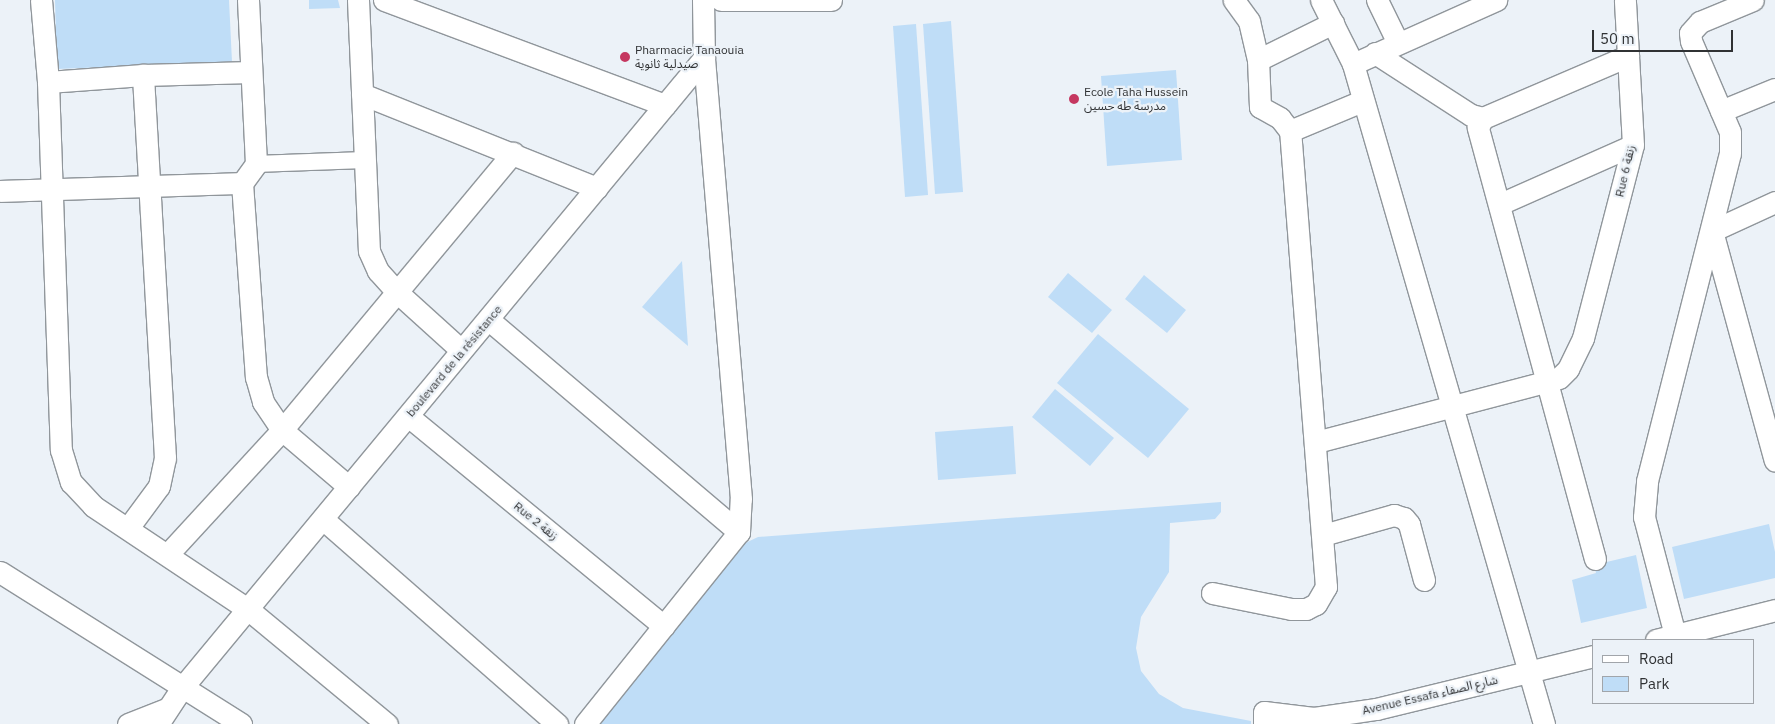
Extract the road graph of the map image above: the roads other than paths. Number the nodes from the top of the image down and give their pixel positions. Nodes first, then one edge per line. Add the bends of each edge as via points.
1 (41, 0) edge
2 (248, 0) edge
3 (358, 0) edge
4 (384, 0) edge
5 (703, 0) edge
6 (721, 0) edge
7 (831, 0) edge
8 (1234, 0) edge
9 (1322, 0) edge
10 (1378, 0) edge
11 (1496, 0) edge
12 (1625, 0) edge
13 (1753, 0) edge
14 (1333, 23) junction
15 (1398, 43) junction
16 (1375, 53) junction
17 (1628, 56) junction
18 (704, 58) junction
19 (1258, 60) junction
20 (1353, 64) junction
21 (251, 72) junction
22 (143, 75) junction
23 (48, 82) junction
24 (1775, 89) edge
25 (362, 94) junction
26 (1362, 101) junction
27 (665, 105) junction
28 (1721, 112) junction
29 (1483, 118) junction
30 (1290, 131) junction
31 (1633, 145) junction
32 (513, 153) junction
33 (364, 160) junction
34 (256, 164) junction
35 (242, 183) junction
36 (151, 185) junction
37 (597, 188) junction
38 (51, 190) junction
39 (0, 191) edge
40 (1775, 202) edge
41 (1500, 204) junction
42 (1712, 231) junction
43 (397, 292) junction
44 (489, 320) junction
45 (461, 350) junction
46 (1549, 381) junction
47 (1453, 406) junction
48 (408, 416) junction
49 (282, 430) junction
50 (1772, 433) edge
51 (1316, 442) junction
52 (1775, 461) edge
53 (349, 487) junction
54 (324, 520) junction
55 (128, 528) junction
56 (739, 532) junction
57 (1323, 535) junction
58 (168, 554) junction
59 (1595, 559) dead end
60 (0, 572) edge
61 (1424, 580) dead end
62 (1212, 593) dead end
63 (249, 610) junction
64 (1775, 610) edge
65 (664, 626) junction
66 (1666, 638) edge
67 (1592, 657) edge
68 (1528, 673) junction
69 (182, 689) junction
70 (162, 717) edge
71 (1264, 718) edge
72 (128, 724) edge
73 (241, 724) edge
74 (387, 724) edge
75 (557, 724) edge
76 (585, 724) edge
77 (1544, 724) edge

1 - 23 street
2 - 21 street
3 - 25 street
4 - 27 street
5 - 18 street
6 - 7 street
8 - 19 street via 1249,21
9 - 14 street
10 - 15 street
11 - 15 street
12 - 17 street, Rue 6 زنقة
13 - 28 street via 1700,22 1690,33 1690,41
14 - 19 street
14 - 20 street
15 - 16 street
16 - 20 street
16 - 29 street via 1471,115
17 - 29 street
17 - 31 street, Rue 6 زنقة
18 - 27 street, boulevard de la résistance
18 - 56 street via 741,499
19 - 30 street via 1260,107 1280,118
20 - 26 street
21 - 22 street
21 - 34 street
22 - 23 street
22 - 36 street
23 - 38 street
24 - 28 street
25 - 32 street
25 - 33 street
26 - 30 street
26 - 47 street
27 - 37 street, boulevard de la résistance
28 - 42 street via 1730,132 1730,152
29 - 41 street via 1478,127 1479,140
30 - 51 street
31 - 41 street
31 - 46 street, Rue 6 زنقة via 1583,338 1568,369
32 - 37 street
32 - 43 street
33 - 34 street
33 - 43 street via 369,251 378,271
34 - 35 street
35 - 36 street
35 - 49 street via 256,377 263,402
36 - 38 street
36 - 55 street via 164,472 152,499
37 - 44 street, boulevard de la résistance
38 - 39 street
38 - 55 street via 64,467 79,494
40 - 42 street
41 - 46 street
42 - 50 street
42 - 66 street via 1647,481 1644,517
43 - 45 street
43 - 49 street
44 - 45 street, boulevard de la résistance
44 - 56 street
45 - 48 street, boulevard de la résistance
46 - 47 street
46 - 59 street
47 - 51 street
47 - 68 street
48 - 53 street, boulevard de la résistance
48 - 65 street, Rue 2 زنقة
49 - 53 street
49 - 58 street
50 - 52 street
51 - 57 street
53 - 54 street, boulevard de la résistance
54 - 63 street, boulevard de la résistance
54 - 75 street
55 - 58 street
56 - 65 street
57 - 61 street via 1394,515 1404,518 1409,524
57 - 62 street via 1326,587 1316,604 1306,609 1291,609
58 - 63 street
60 - 69 street
63 - 69 street, boulevard de la résistance
63 - 74 street
64 - 66 street
65 - 76 street
67 - 68 street, Avenue Essafa شارع الصفاء
68 - 71 street, Avenue Essafa شارع الصفاء via 1376,709 1314,718
68 - 77 street
69 - 70 street, boulevard de la résistance
69 - 73 street
70 - 72 street

